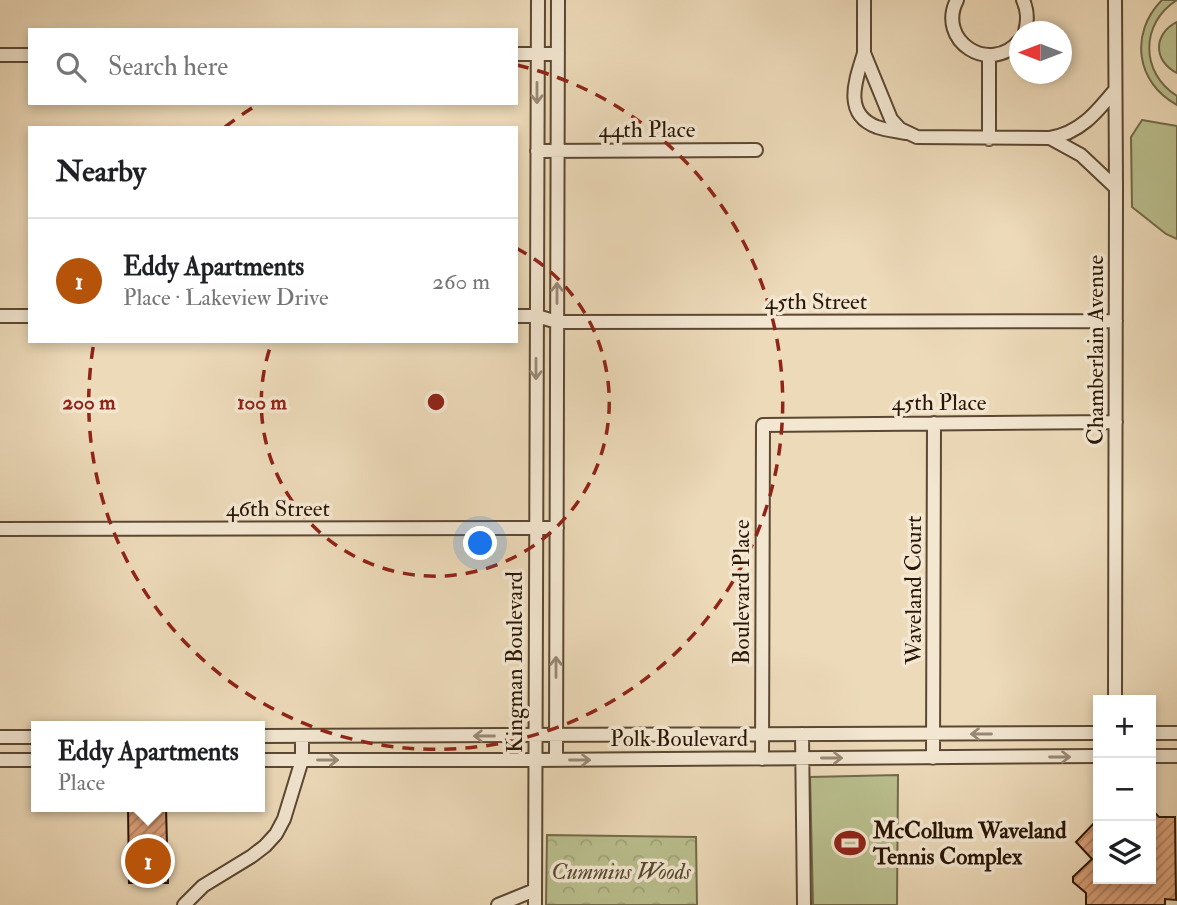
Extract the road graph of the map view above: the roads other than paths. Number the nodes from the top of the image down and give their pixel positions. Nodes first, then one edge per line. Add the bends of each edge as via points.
1 (538, 0) edge
2 (558, 0) edge
3 (864, 0) edge
4 (957, 0) edge
5 (1023, 0) edge
6 (1115, 0) edge
7 (1028, 21) edge
8 (1009, 49) edge
9 (864, 53) junction
10 (518, 54) edge
11 (538, 54) junction
12 (558, 54) junction
13 (0, 55) edge
14 (28, 55) edge
15 (989, 56) junction
16 (1115, 90) junction
17 (909, 134) junction
18 (989, 138) junction
19 (1050, 138) junction
20 (537, 150) junction
21 (558, 150) junction
22 (756, 150) dead end
23 (1116, 188) junction
24 (0, 316) edge
25 (28, 316) edge
26 (518, 316) edge
27 (537, 316) junction
28 (1116, 321) junction
29 (557, 322) junction
30 (1116, 422) junction
31 (934, 424) junction
32 (763, 425) joint
33 (536, 528) junction
34 (557, 528) junction
35 (0, 529) edge
36 (1115, 695) edge
37 (1093, 733) edge
38 (1156, 733) edge
39 (1177, 733) edge
40 (762, 734) junction
41 (802, 734) junction
42 (933, 734) junction
43 (535, 735) junction
44 (556, 735) junction
45 (265, 736) edge
46 (302, 736) junction
47 (0, 737) edge
48 (31, 737) edge
49 (1156, 756) edge
50 (1177, 756) edge
51 (1093, 757) edge
52 (802, 758) junction
53 (933, 758) junction
54 (762, 759) junction
55 (0, 760) edge
56 (31, 760) edge
57 (265, 760) edge
58 (302, 760) junction
59 (535, 760) junction
60 (556, 760) junction
61 (535, 890) junction
62 (184, 905) edge
63 (498, 905) edge
64 (535, 905) edge
65 (804, 905) edge

1 - 11 street, Kingman Boulevard
2 - 12 street, Kingman Boulevard
3 - 9 street
4 - 15 street via 952,16 958,39
5 - 7 street
6 - 16 street, Chamberlain Avenue
8 - 15 street
9 - 17 street via 891,119
9 - 17 street via 853,94 856,107 876,126
10 - 11 street
11 - 12 street
11 -> 20 street, Kingman Boulevard
12 - 21 street, Kingman Boulevard
13 - 14 street
15 - 18 street
16 - 19 street via 1089,121
16 - 23 street, Chamberlain Avenue
17 - 18 street
18 - 19 street
19 - 23 street via 1081,155
20 - 21 street, 44th Place
20 - 27 street, Kingman Boulevard
21 - 22 street, 44th Place
29 -> 21 street, Kingman Boulevard
23 - 28 street, Chamberlain Avenue
24 - 25 street
26 - 27 street, 45th Street
27 - 29 street, 45th Street
27 -> 33 street, Kingman Boulevard
28 - 29 street, 45th Street
28 - 30 street, Chamberlain Avenue
29 - 34 street, Kingman Boulevard
30 - 31 street, 45th Place
30 - 36 street, Chamberlain Avenue
31 - 32 street, 45th Place
31 - 42 street, Waveland Court
32 - 40 street, Boulevard Place
33 - 34 street, 46th Street
33 - 35 street, 46th Street
33 - 43 street, Kingman Boulevard
44 -> 34 street, Kingman Boulevard
37 -> 42 street, Polk Boulevard
38 - 39 street
40 - 41 street, Polk Boulevard
40 - 44 street, Polk Boulevard
40 - 54 street, Boulevard Place
41 - 42 street, Polk Boulevard
41 - 52 street
42 - 53 street, Waveland Court
43 - 44 street, Polk Boulevard
43 -> 46 street, Polk Boulevard
43 - 59 street, Kingman Boulevard
44 - 60 street, Kingman Boulevard
45 - 46 street, Polk Boulevard
46 - 58 street
47 - 48 street
49 - 50 street
53 -> 51 street, Polk Boulevard
52 -> 53 street, Polk Boulevard
52 - 54 street, Polk Boulevard
52 - 65 street
60 -> 54 street, Polk Boulevard
55 - 56 street
57 - 58 street, Polk Boulevard
58 -> 59 street, Polk Boulevard
58 - 62 street via 276,834
59 - 60 street, Polk Boulevard
59 - 61 street, Kingman Boulevard
61 - 63 street
61 - 64 street, Kingman Boulevard

